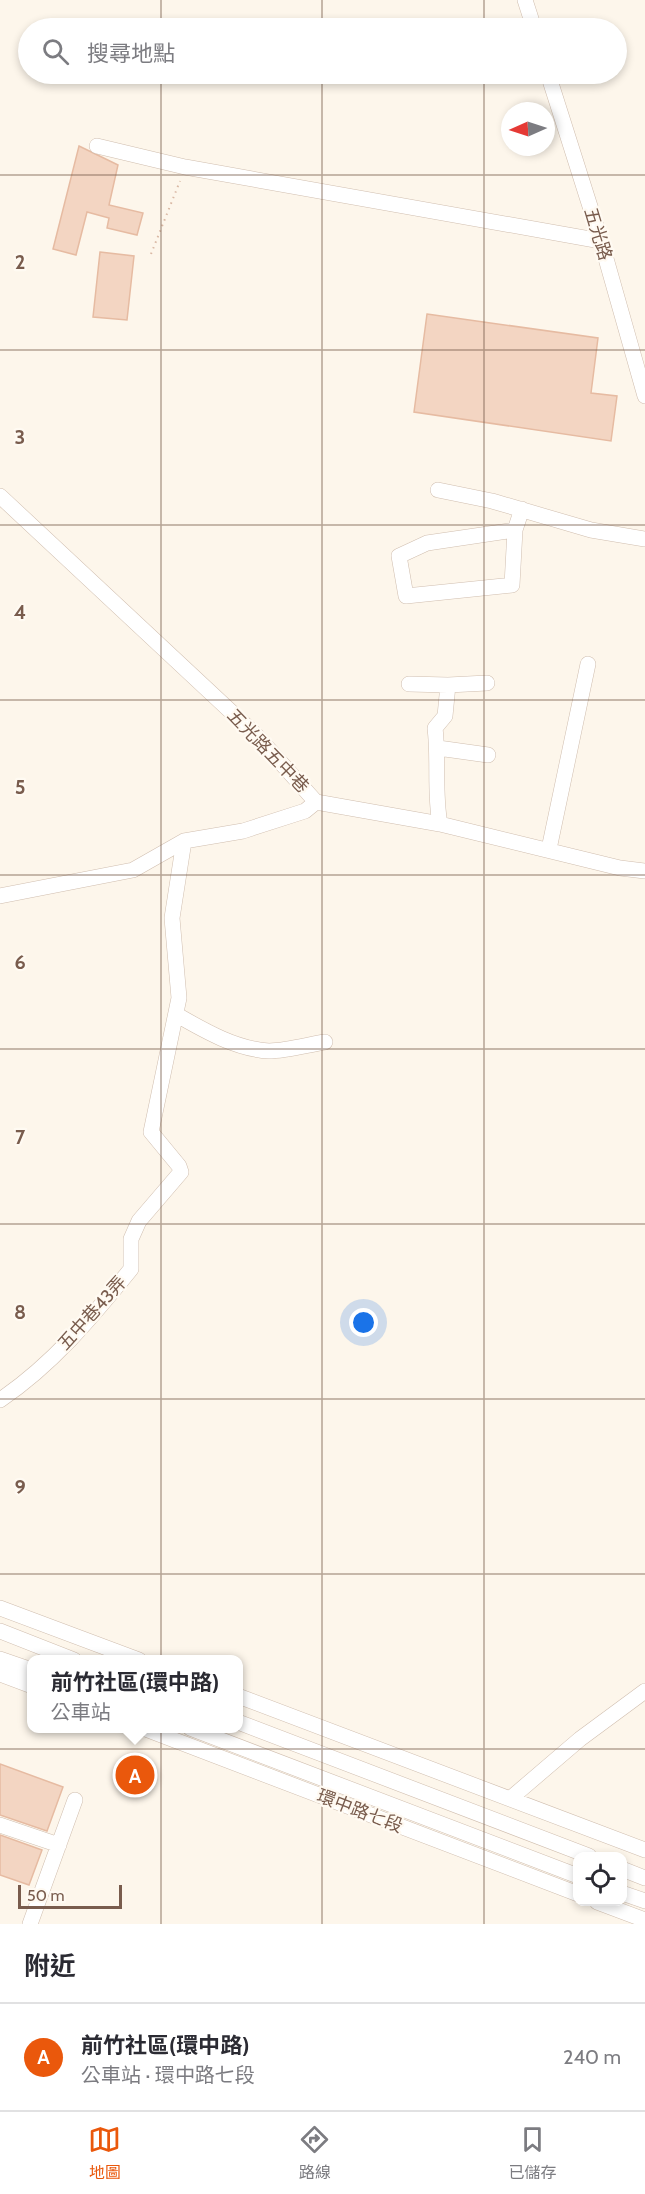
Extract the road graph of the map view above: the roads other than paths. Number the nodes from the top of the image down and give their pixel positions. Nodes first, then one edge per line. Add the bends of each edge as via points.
1 (525, 0) edge
2 (531, 18) edge
3 (551, 84) edge
4 (97, 146) dead end
5 (601, 241) junction
6 (645, 396) edge
7 (438, 490) dead end
8 (0, 496) edge
9 (522, 510) junction
10 (515, 530) junction
11 (645, 539) edge
12 (588, 664) dead end
13 (487, 683) dead end
14 (409, 684) dead end
15 (448, 685) junction
16 (438, 748) junction
17 (488, 755) dead end
18 (316, 802) junction
19 (440, 824) junction
20 (184, 841) junction
21 (549, 849) junction
22 (645, 872) edge
23 (0, 896) edge
24 (177, 1015) junction
25 (325, 1042) dead end
26 (0, 1400) edge
27 (0, 1608) edge
28 (0, 1631) edge
29 (63, 1655) edge
30 (128, 1655) edge
31 (0, 1659) edge
32 (27, 1668) edge
33 (0, 1674) edge
34 (27, 1684) edge
35 (645, 1691) edge
36 (243, 1698) edge
37 (243, 1724) edge
38 (156, 1733) edge
39 (203, 1733) edge
40 (512, 1798) junction
41 (75, 1800) dead end
42 (0, 1825) edge
43 (59, 1845) junction
44 (645, 1850) edge
45 (576, 1852) edge
46 (627, 1871) edge
47 (573, 1874) edge
48 (645, 1878) edge
49 (573, 1892) edge
50 (627, 1895) edge
51 (645, 1901) edge
52 (608, 1906) edge
53 (645, 1920) edge
54 (30, 1924) edge

1 - 2 street
3 - 5 street, 五光路
4 - 5 street via 185,167
5 - 6 street, 五光路
7 - 9 street
8 - 18 street, 五光路五中巷 via 257,736
9 - 10 street
9 - 11 street via 591,530
10 - 10 street via 427,543 399,556 406,596 512,585
12 - 21 street
13 - 15 street
14 - 15 street
15 - 16 street via 446,716 435,728
16 - 17 street
16 - 19 street via 436,799
18 - 19 street, 五光路五中巷
18 - 20 street via 305,811 243,831
19 - 21 street, 五光路五中巷
20 - 23 street via 133,870
20 - 24 street, 五中巷43弄 via 172,918
21 - 22 street, 五光路五中巷
24 - 25 street via 252,1049 271,1051
24 - 26 street, 五中巷43弄 via 152,1132 180,1172 139,1221 131,1239 131,1269 65,1344
27 - 30 street
28 - 29 street
31 - 32 street
33 - 34 street
35 - 40 street
36 - 40 street
37 - 45 street
38 - 49 street, 環中路七段
39 - 47 street, 環中路七段
40 - 44 street
41 - 43 street
42 - 43 street
43 - 54 street
46 - 48 street
50 - 51 street
52 - 53 street

